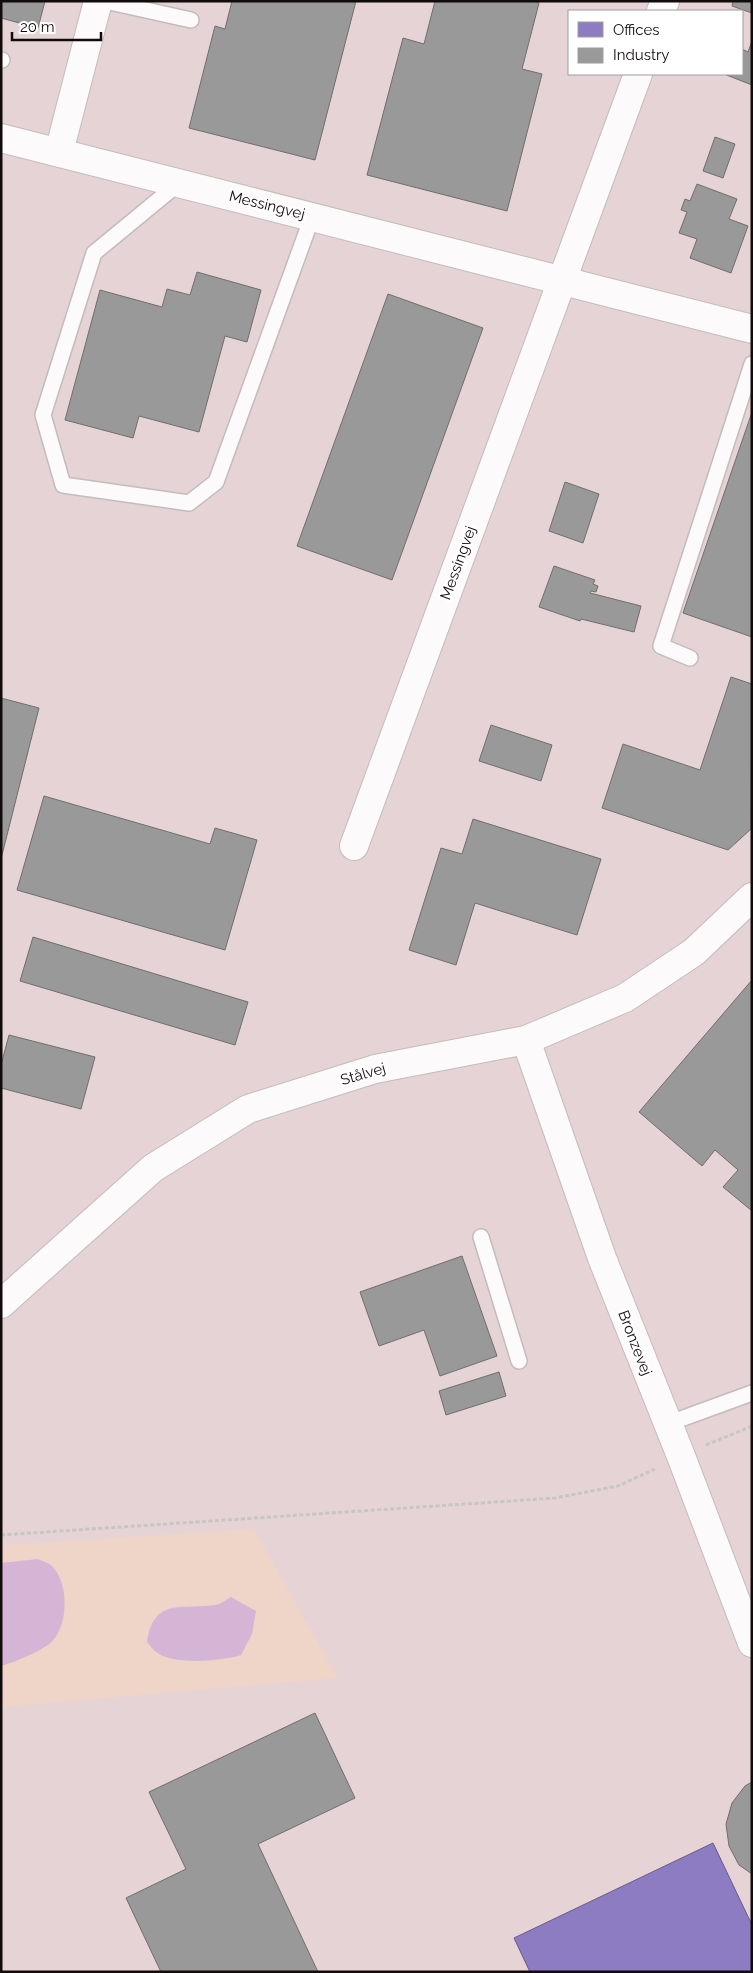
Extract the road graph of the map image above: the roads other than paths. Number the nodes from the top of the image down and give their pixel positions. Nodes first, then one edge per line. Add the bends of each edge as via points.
1 (98, 1) edge
2 (105, 1) edge
3 (191, 20) dead end
4 (638, 75) edge
5 (1, 138) edge
6 (59, 152) junction
7 (179, 183) junction
8 (312, 217) junction
9 (562, 280) junction
10 (752, 329) edge
11 (752, 364) edge
12 (690, 658) dead end
13 (354, 846) dead end
14 (752, 897) edge
15 (526, 1040) junction
16 (481, 1236) dead end
17 (1, 1304) edge
18 (519, 1361) dead end
19 (752, 1393) edge
20 (667, 1424) junction
21 (752, 1643) edge

1 - 6 street
2 - 3 lane
4 - 9 street, Messingvej
5 - 6 street, Messingvej
6 - 7 street, Messingvej
7 - 8 street, Messingvej
7 - 8 lane via 94,253 43,415 63,486 189,503 216,482
8 - 9 street, Messingvej
9 - 10 street, Messingvej
9 - 13 street, Messingvej
11 - 12 lane via 662,646
14 - 15 street, Stålvej via 694,952 625,998
15 - 17 street, Stålvej via 375,1069 248,1109 153,1168
15 - 20 street, Bronzevej via 602,1258
16 - 18 lane
19 - 20 lane
20 - 21 street, Bronzevej

